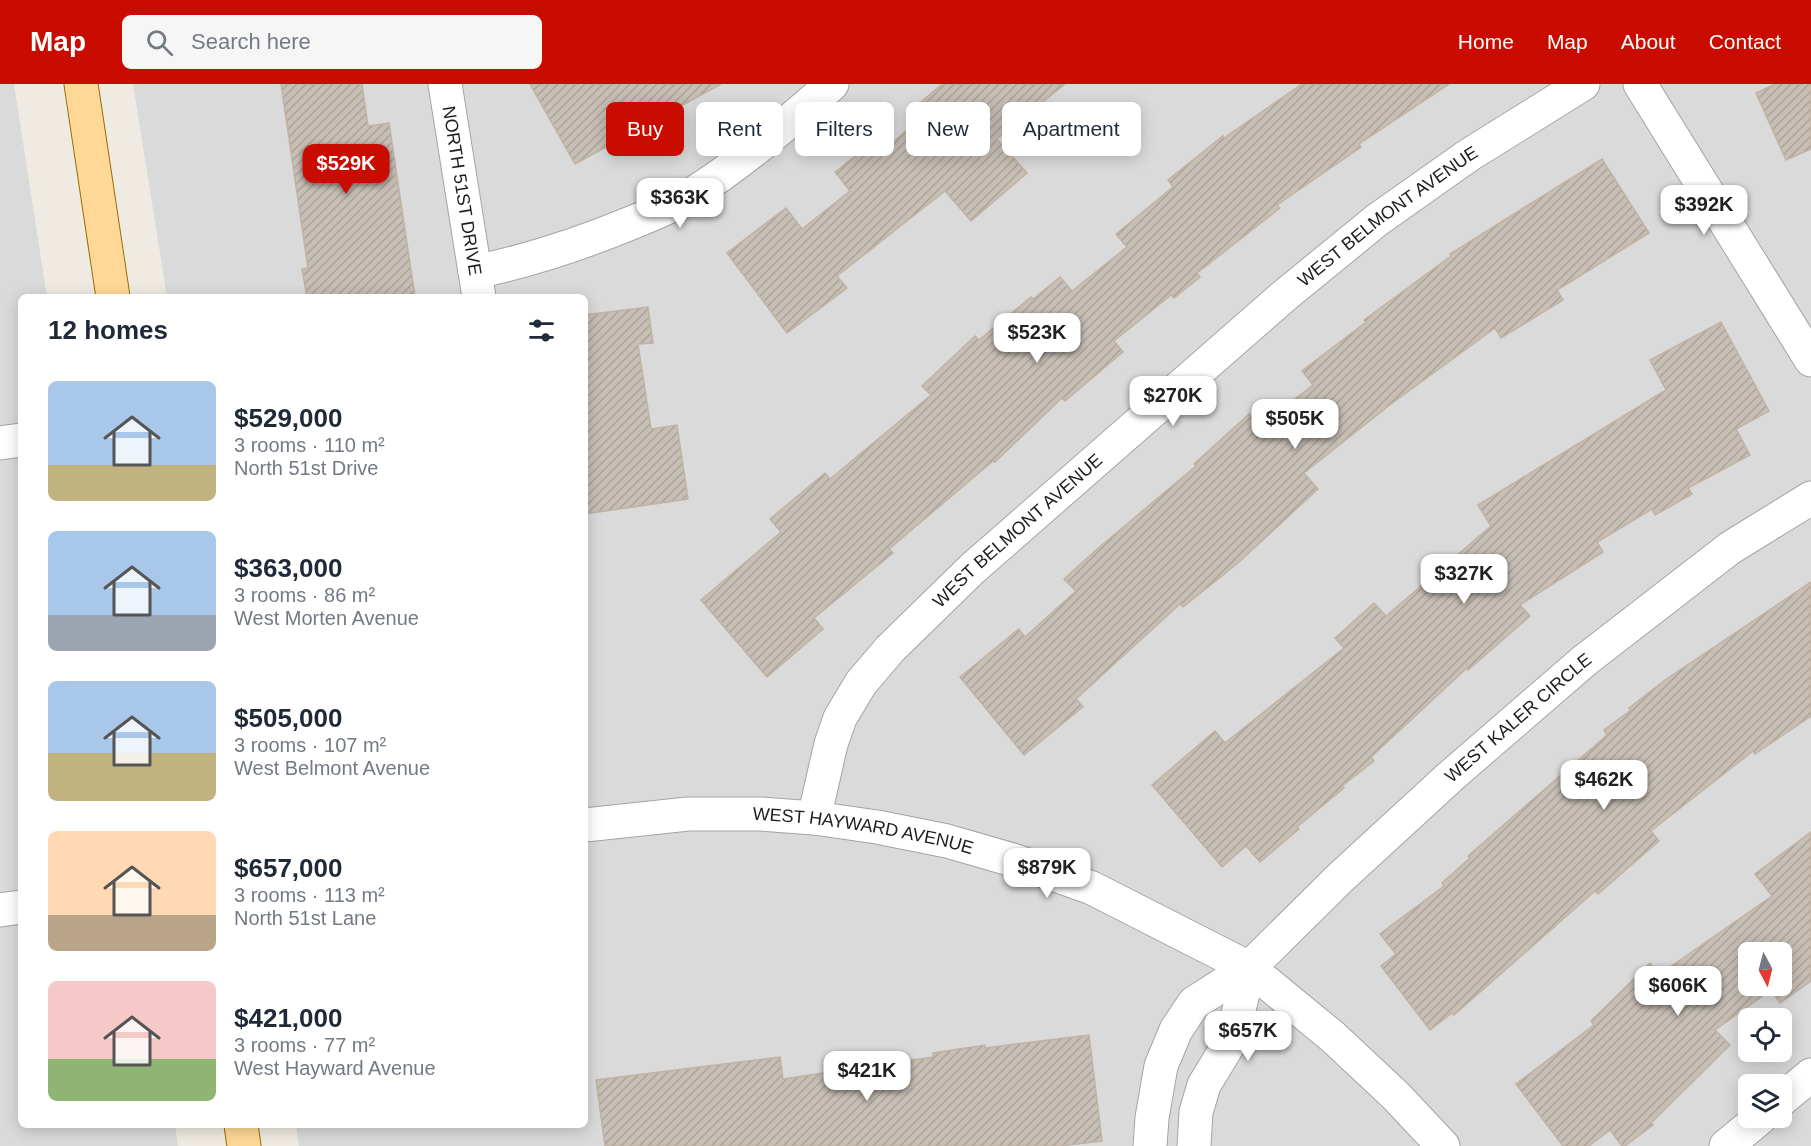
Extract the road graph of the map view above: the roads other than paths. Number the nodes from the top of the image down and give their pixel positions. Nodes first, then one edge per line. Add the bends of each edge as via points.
1 (81, 84) edge
2 (446, 84) edge
3 (832, 84) edge
4 (1583, 84) edge
5 (1640, 84) edge
6 (477, 284) edge
7 (113, 294) edge
8 (1811, 360) edge
9 (18, 440) edge
10 (0, 443) edge
11 (1811, 498) edge
12 (814, 818) junction
13 (588, 825) edge
14 (18, 907) edge
15 (0, 910) edge
16 (1249, 968) junction
17 (241, 1128) edge
18 (1748, 1128) edge
19 (244, 1146) edge
20 (1150, 1146) edge
21 (1194, 1146) edge
22 (1443, 1146) edge
23 (1726, 1146) edge

1 - 7 main road
2 - 6 street, NORTH 51ST DRIVE
3 - 6 street via 742,161 687,197 597,238 522,262
4 - 12 street, WEST BELMONT AVENUE via 1469,154 1377,220 1284,296 972,569 861,683 840,718
5 - 8 street
9 - 10 street
11 - 16 street, WEST KALER CIRCLE via 1730,548 1584,661 1383,838
12 - 13 street, WEST HAYWARD AVENUE via 688,814
12 - 16 street, WEST HAYWARD AVENUE via 877,827 1016,861 1092,888
14 - 15 street
16 - 20 street, WEST KALER CIRCLE via 1194,1003 1176,1030 1161,1066
16 - 21 street via 1232,1039 1204,1085 1196,1112
16 - 22 street, WEST HAYWARD AVENUE via 1333,1037
17 - 19 main road
18 - 23 street

